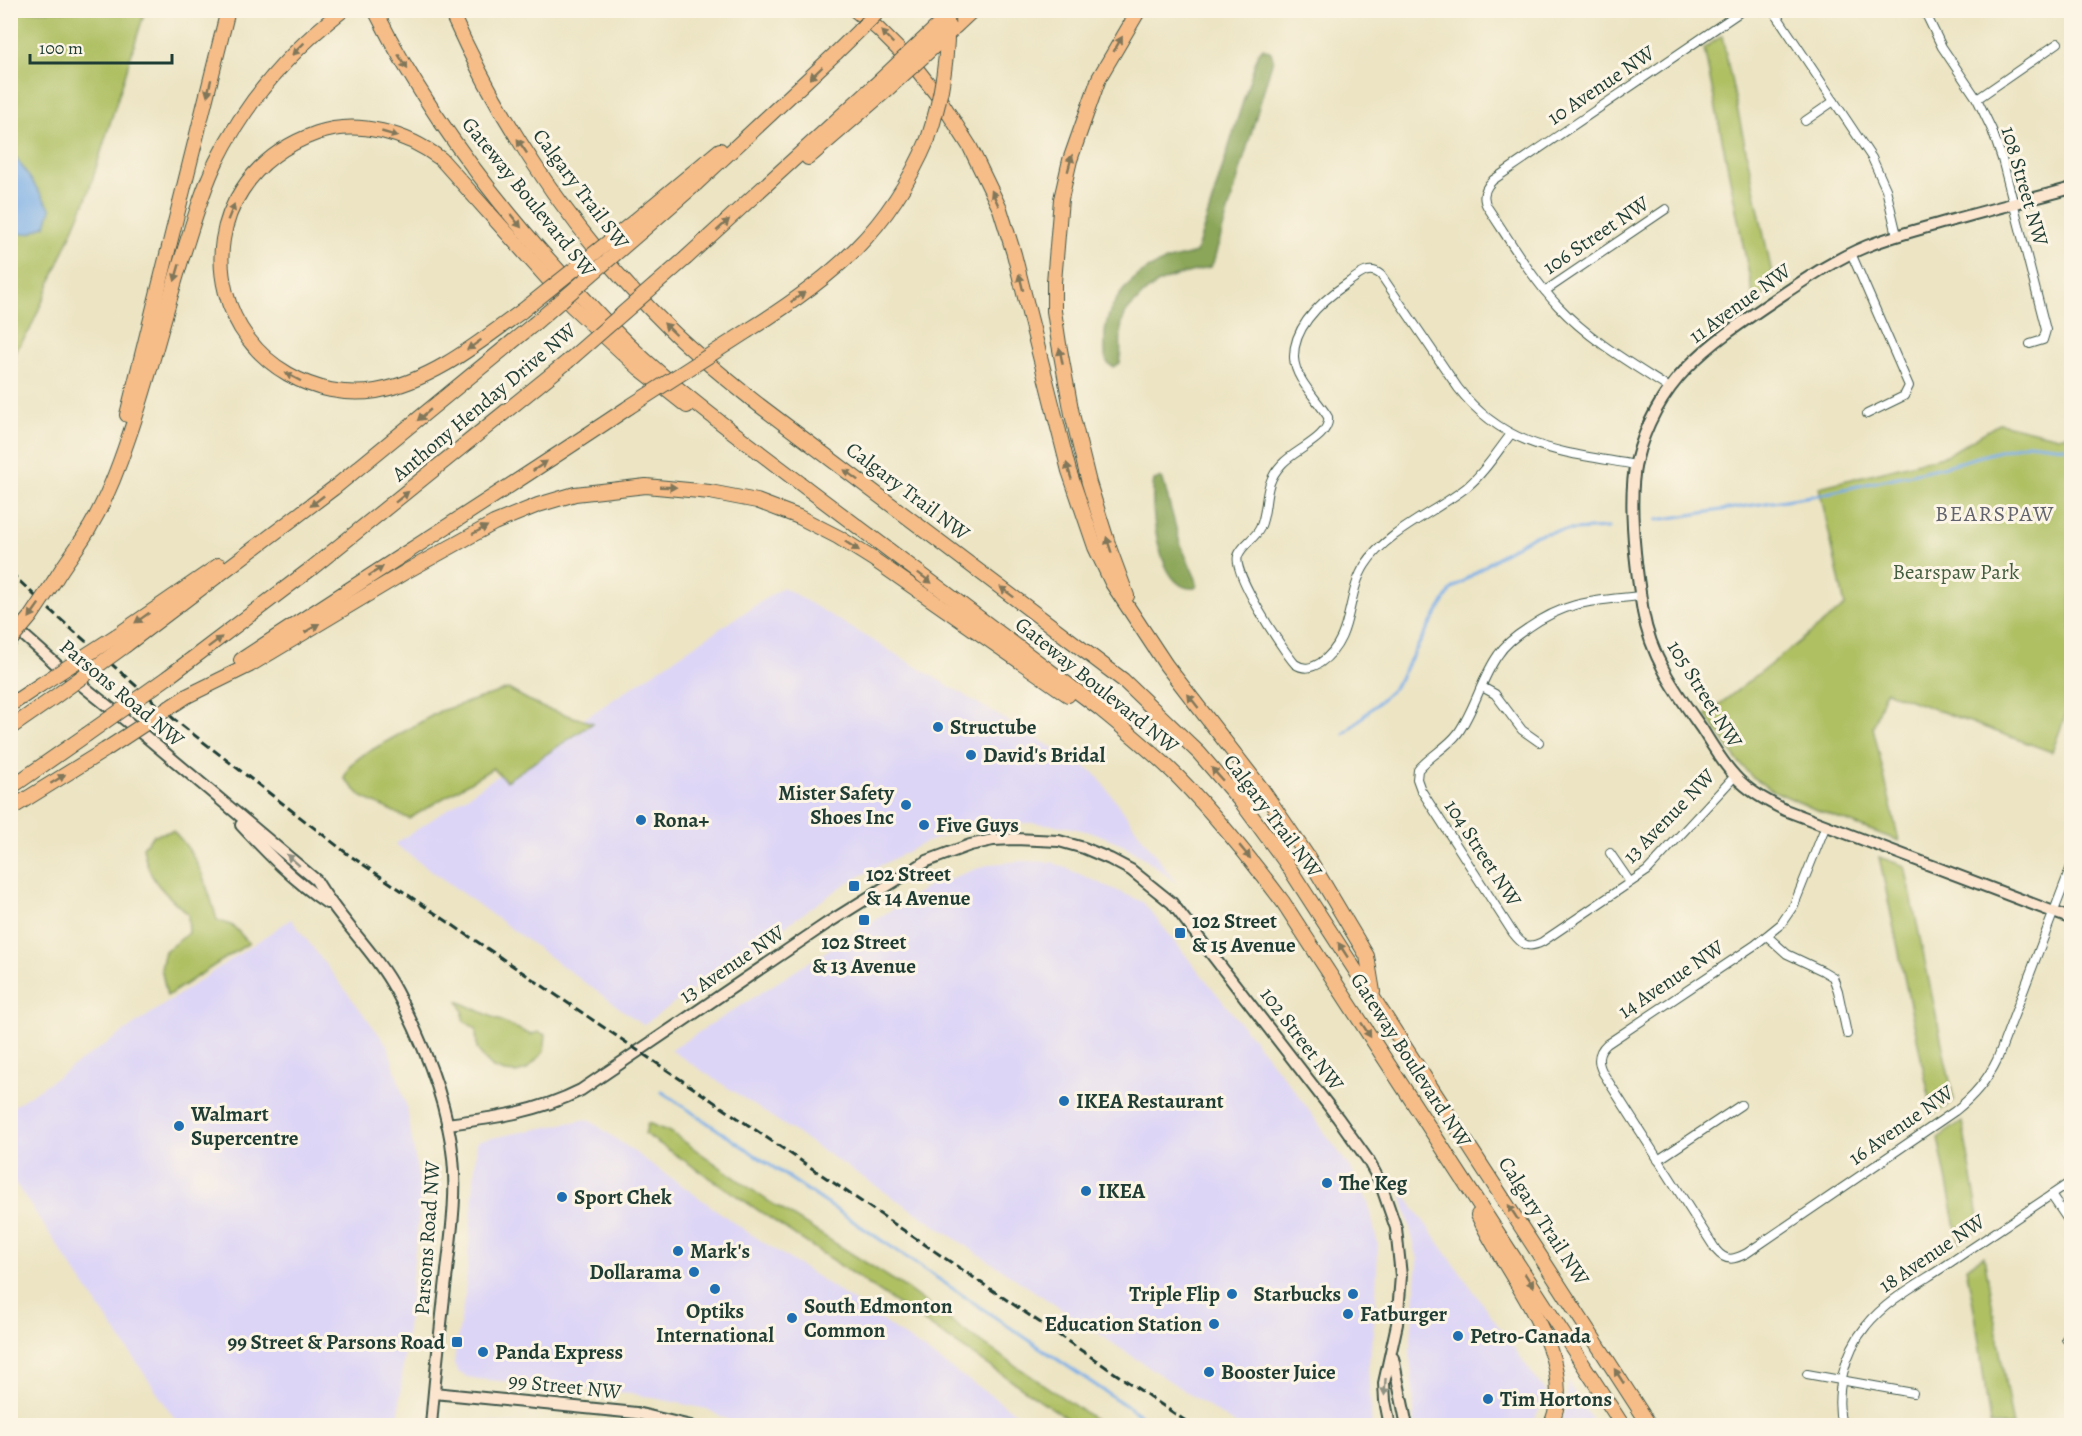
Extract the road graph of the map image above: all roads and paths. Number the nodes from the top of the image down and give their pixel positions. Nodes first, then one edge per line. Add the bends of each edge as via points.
1 (228, 10) edge
2 (342, 10) edge
3 (375, 10) edge
4 (450, 10) edge
5 (855, 10) edge
6 (880, 10) edge
7 (973, 10) edge
8 (1139, 10) edge
9 (1743, 10) edge
10 (1773, 10) edge
11 (1924, 10) edge
12 (950, 17) edge
13 (2058, 43) dead end
14 (1977, 99) junction
15 (1834, 101) junction
16 (1805, 121) dead end
17 (2072, 188) edge
18 (1484, 193) joint
19 (2013, 203) junction
20 (1666, 209) dead end
21 (639, 225) junction
22 (1897, 235) junction
23 (1851, 253) junction
24 (1545, 291) junction
25 (2030, 344) dead end
26 (713, 368) joint
27 (679, 388) joint
28 (1669, 388) junction
29 (1867, 414) dead end
30 (1511, 434) junction
31 (759, 452) junction
32 (1636, 465) junction
33 (71, 553) junction
34 (1640, 596) junction
35 (1136, 620) junction
36 (10, 623) edge
37 (10, 641) edge
38 (121, 641) junction
39 (1482, 687) junction
40 (187, 696) junction
41 (10, 705) edge
42 (1099, 708) junction
43 (10, 728) edge
44 (1539, 742) dead end
45 (1735, 776) junction
46 (10, 788) edge
47 (10, 808) edge
48 (1826, 825) junction
49 (1039, 839) joint
50 (1610, 853) dead end
51 (2072, 864) edge
52 (1630, 882) junction
53 (2053, 911) junction
54 (2072, 919) edge
55 (1767, 936) junction
56 (1527, 946) joint
57 (1374, 999) junction
58 (1847, 1034) dead end
59 (1741, 1105) dead end
60 (447, 1124) junction
61 (1658, 1160) junction
62 (1462, 1178) junction
63 (2072, 1180) edge
64 (2050, 1195) junction
65 (2072, 1226) edge
66 (1392, 1354) junction
67 (1807, 1374) dead end
68 (1842, 1381) junction
69 (434, 1393) junction
70 (1913, 1393) dead end
71 (431, 1425) edge
72 (690, 1425) edge
73 (1390, 1425) edge
74 (1407, 1425) edge
75 (1550, 1425) edge
76 (1623, 1425) edge
77 (1650, 1425) edge
78 (1842, 1425) edge

1 -> 33 highway via 127,414 111,464
2 -> 33 highway via 269,80 216,163 201,196 128,440 90,527
3 -> 27 highway, Gateway Boulevard SW via 448,132 519,225 618,335
26 -> 4 highway, Calgary Trail SW via 645,303 561,204 511,129
35 -> 5 highway via 1095,547 1069,471 1000,209 970,147 937,95 885,35
6 -> 21 highway, bridge via 796,92 728,144
7 - 12 highway, Anthony Henday Drive NW
35 -> 8 highway via 1110,550 1077,437 1054,311 1054,282 1061,199 1071,160 1099,78
9 - 18 street, 10 Avenue NW via 1493,180
10 - 15 street
11 - 14 street, 108 Street NW via 1942,47
40 -> 12 highway, bridge via 827,276 856,250 897,201 916,167 938,111
46 -> 12 highway, Anthony Henday Drive NW, bridge via 168,677 321,561 567,362 878,90
13 - 14 street
14 - 19 street, 108 Street NW via 1998,146
15 - 16 street
15 - 22 street via 1876,165
17 - 19 street, 11 Avenue NW
18 - 24 street, 106 Street NW via 1488,208
19 - 22 street, 11 Avenue NW
19 - 25 street, 108 Street NW via 2046,330 2043,339
20 - 24 street, 106 Street NW
21 -> 31 highway, bridge via 522,311 441,368 374,391 320,389 272,365 237,324 225,296 221,250 225,228 231,209 255,173 274,154 297,140 329,129 380,131 406,139 441,159 553,286 639,368 683,404
21 -> 38 highway, Anthony Henday Drive NW, bridge via 534,324 407,429 280,530
22 - 23 street, 11 Avenue NW
23 - 28 street, 11 Avenue NW via 1717,340
23 - 29 street via 1909,386 1904,396
24 - 28 street, 106 Street NW via 1590,335
57 -> 26 highway, Calgary Trail NW via 1242,803 1161,714 1123,680
27 - 31 highway, Gateway Boulevard NW
28 - 32 street, 11 Avenue NW via 1647,429
30 - 30 street via 1470,485 1371,556 1359,577 1347,626 1336,646 1317,665 1302,668 1291,659 1250,594 1237,558 1261,526 1266,497 1278,468 1328,426 1328,417 1296,367 1294,354 1300,334 1316,310 1365,272 1374,271 1384,279 1463,395
30 - 32 street via 1550,450
31 -> 42 highway, Gateway Boulevard NW
32 - 34 street, 105 Street NW via 1633,512
33 -> 37 highway, bridge via 31,616
34 - 39 street via 1578,603 1544,617 1506,645
34 - 45 street, 105 Street NW via 1646,629 1662,670
57 -> 35 highway via 1367,956 1308,857
36 - 60 street, Parsons Road NW via 210,792 280,866 330,904 363,942 395,990 429,1063
38 - 41 highway, bridge
38 - 43 highway, Anthony Henday Drive NW, bridge
39 - 44 street via 1495,694 1522,730
39 - 56 street, 104 Street NW via 1459,732 1416,775 1421,790 1513,933
40 -> 42 highway via 250,665 494,523 575,494 646,486 757,501 799,517 882,565 1066,694
47 -> 40 highway, bridge
42 -> 62 highway, Gateway Boulevard NW via 1178,777 1247,854 1283,902
45 - 48 street, 105 Street NW via 1770,802
45 - 52 street, 13 Avenue NW via 1662,856
48 - 53 street, 105 Street NW
48 - 55 street, 14 Avenue NW via 1794,905
49 - 60 street, 13 Avenue NW via 993,840 927,861 826,924 581,1090 534,1109
49 - 66 street, 102 Street NW via 1072,844 1110,859 1131,870 1172,903 1368,1160 1390,1206 1400,1254 1400,1300
50 - 52 street, 13 Avenue NW
51 - 53 street, 16 Avenue NW
52 - 56 street, 13 Avenue NW via 1542,942
53 - 54 street, 105 Street NW
53 - 61 street, 16 Avenue NW via 1997,1060 1977,1092 1747,1253 1728,1260 1716,1250
55 - 58 street via 1787,954 1833,977
55 - 61 street, 14 Avenue NW via 1607,1044 1598,1056 1603,1073
77 -> 57 highway, Calgary Trail NW
59 - 61 street
60 - 69 street, Parsons Road NW via 454,1190
62 - 75 highway via 1488,1237 1551,1349 1559,1385
62 -> 76 highway, Gateway Boulevard NW
63 - 64 street, 18 Avenue NW
64 - 65 street
64 - 68 street, 18 Avenue NW via 1887,1306 1859,1335
66 -> 73 street, 102 Street NW via 1384,1383
66 - 74 street, 102 Street NW
67 - 68 street
68 - 70 street
68 - 78 street
69 - 71 street, Parsons Road NW
69 - 72 street, 99 Street NW via 636,1413

